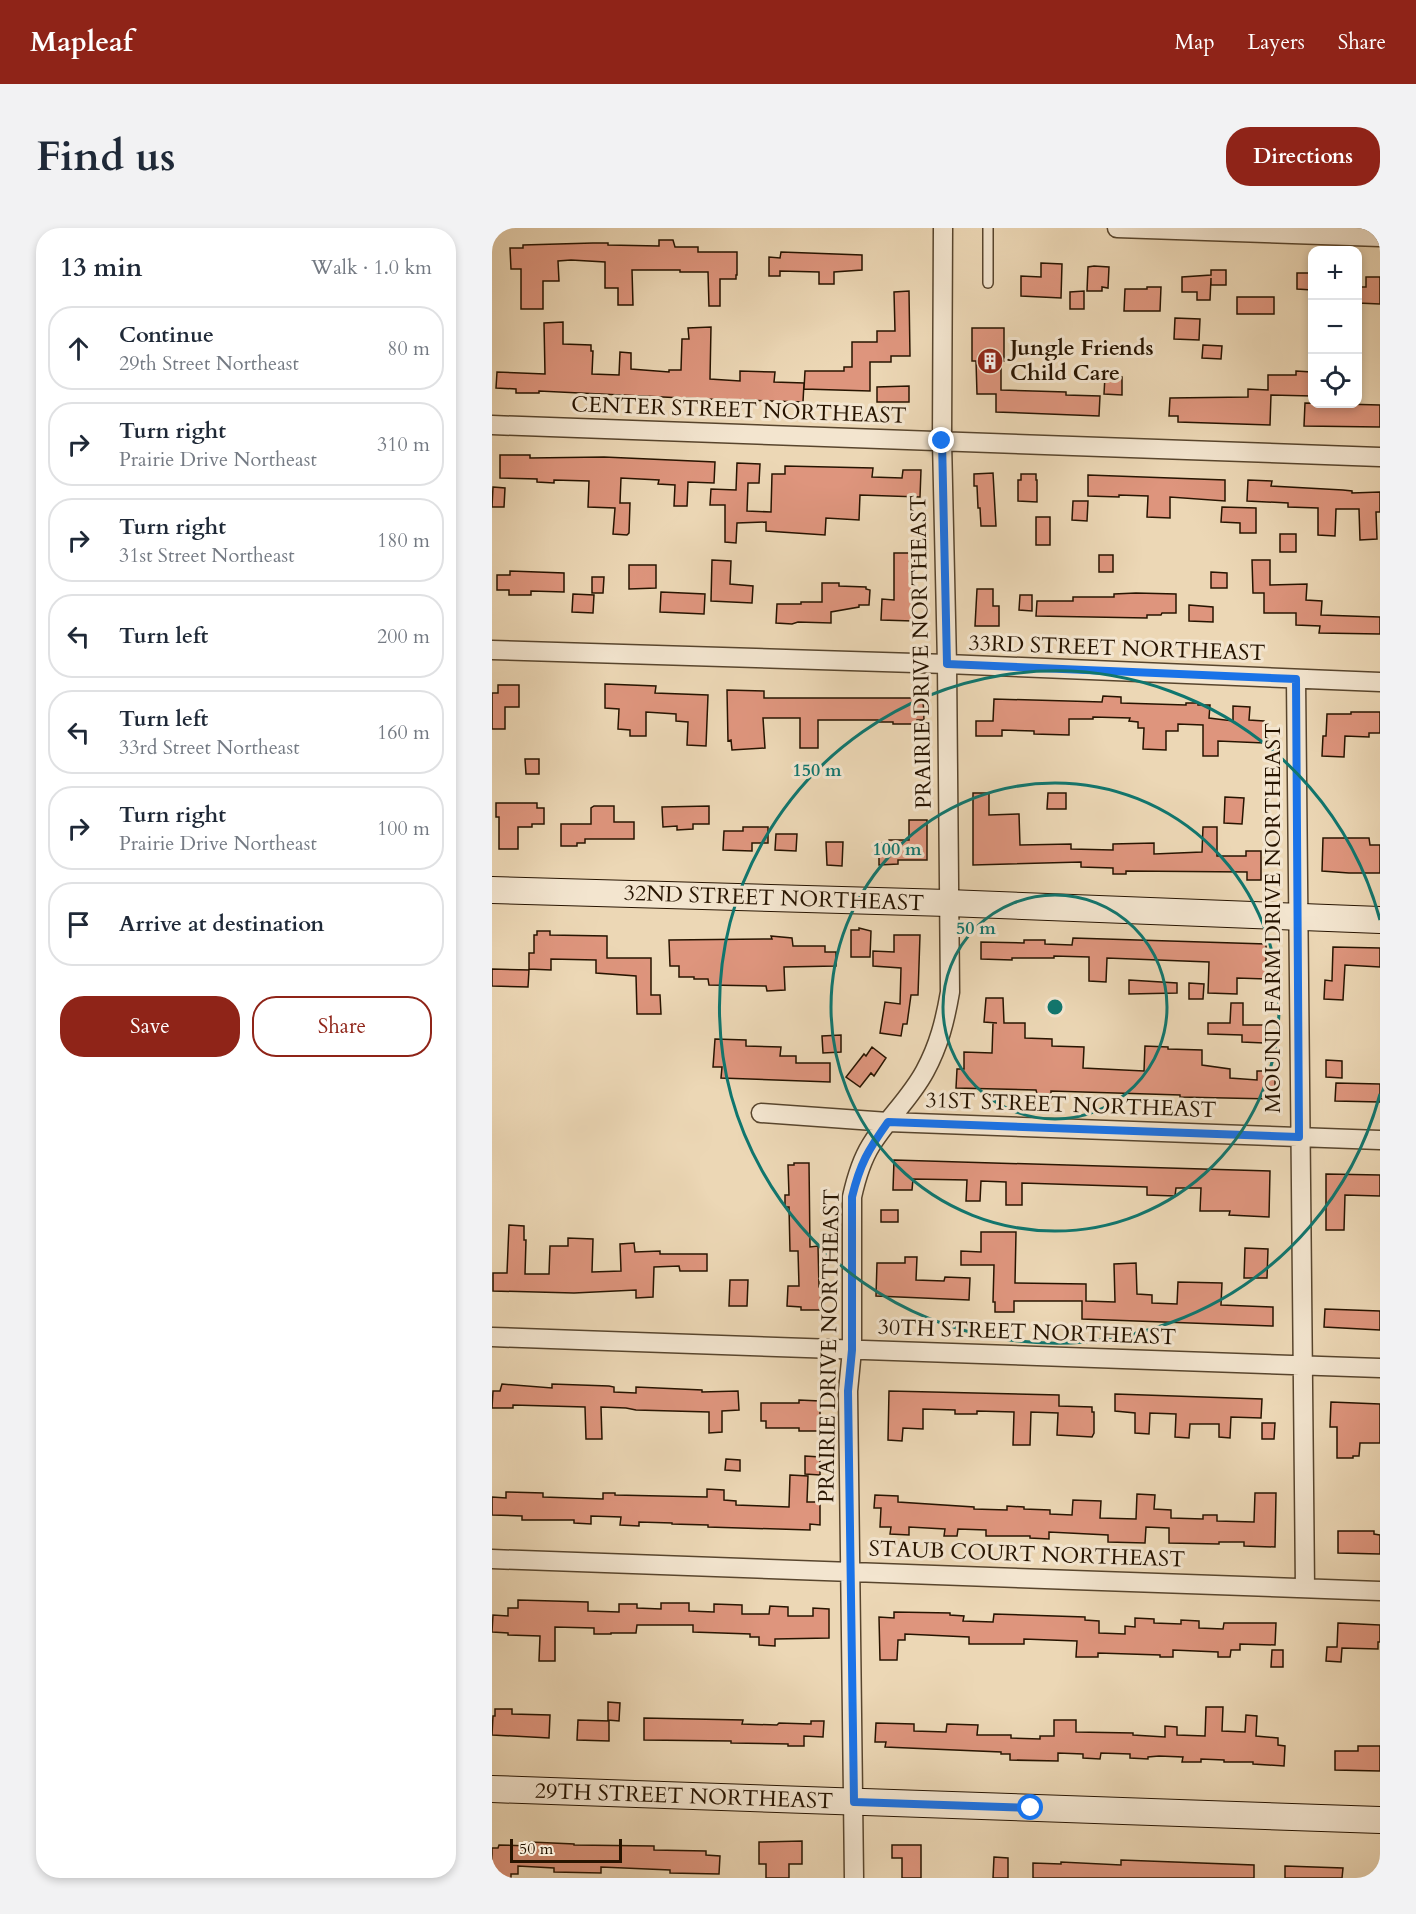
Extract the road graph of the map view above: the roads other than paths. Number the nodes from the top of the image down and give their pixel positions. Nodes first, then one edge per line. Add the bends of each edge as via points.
1 (943, 228) edge
2 (988, 228) edge
3 (1117, 228) edge
4 (1380, 237) edge
5 (988, 284) dead end
6 (492, 425) edge
7 (942, 441) junction
8 (1380, 457) edge
9 (492, 650) edge
10 (947, 664) junction
11 (1296, 679) junction
12 (1380, 682) edge
13 (492, 890) edge
14 (948, 903) junction
15 (1298, 917) junction
16 (1380, 920) edge
17 (761, 1113) dead end
18 (888, 1122) junction
19 (1299, 1137) junction
20 (1380, 1140) edge
21 (492, 1337) edge
22 (852, 1350) junction
23 (1303, 1365) junction
24 (1380, 1368) edge
25 (492, 1559) edge
26 (851, 1572) junction
27 (1305, 1588) junction
28 (1380, 1591) edge
29 (492, 1789) edge
30 (854, 1802) junction
31 (1380, 1820) edge
32 (854, 1878) edge

1 - 7 street, PRAIRIE DRIVE NORTHEAST
2 - 5 lane
3 - 4 street
6 - 7 street, CENTER STREET NORTHEAST
7 - 8 street, CENTER STREET NORTHEAST
7 - 10 street, PRAIRIE DRIVE NORTHEAST
9 - 10 street, 33RD STREET NORTHEAST
10 - 11 street, 33RD STREET NORTHEAST
10 - 14 street, PRAIRIE DRIVE NORTHEAST
11 - 12 street, 33RD STREET NORTHEAST
11 - 15 street, MOUND FARM DRIVE NORTHEAST
13 - 14 main road, 32ND STREET NORTHEAST
14 - 15 main road, 32ND STREET NORTHEAST
14 - 18 street, PRAIRIE DRIVE NORTHEAST via 950,992 945,1025 925,1071
15 - 16 main road, 32ND STREET NORTHEAST
15 - 19 street, MOUND FARM DRIVE NORTHEAST
17 - 18 street, 31ST STREET NORTHEAST
18 - 19 street, 31ST STREET NORTHEAST
18 - 22 street, PRAIRIE DRIVE NORTHEAST via 870,1146 852,1197
19 - 20 street, 31ST STREET NORTHEAST
19 - 23 street, MOUND FARM DRIVE NORTHEAST
21 - 22 street, 30TH STREET NORTHEAST
22 - 23 street, 30TH STREET NORTHEAST
22 - 26 street, PRAIRIE DRIVE NORTHEAST via 848,1391
23 - 24 street, 30TH STREET NORTHEAST
23 - 27 street, MOUND FARM DRIVE NORTHEAST
25 - 26 street, STAUB COURT NORTHEAST
26 - 27 street, STAUB COURT NORTHEAST
26 - 30 street, PRAIRIE DRIVE NORTHEAST
27 - 28 street, STAUB COURT NORTHEAST
29 - 30 main road, 29TH STREET NORTHEAST
30 - 31 main road, 29TH STREET NORTHEAST
30 - 32 street, PRAIRIE DRIVE NORTHEAST

